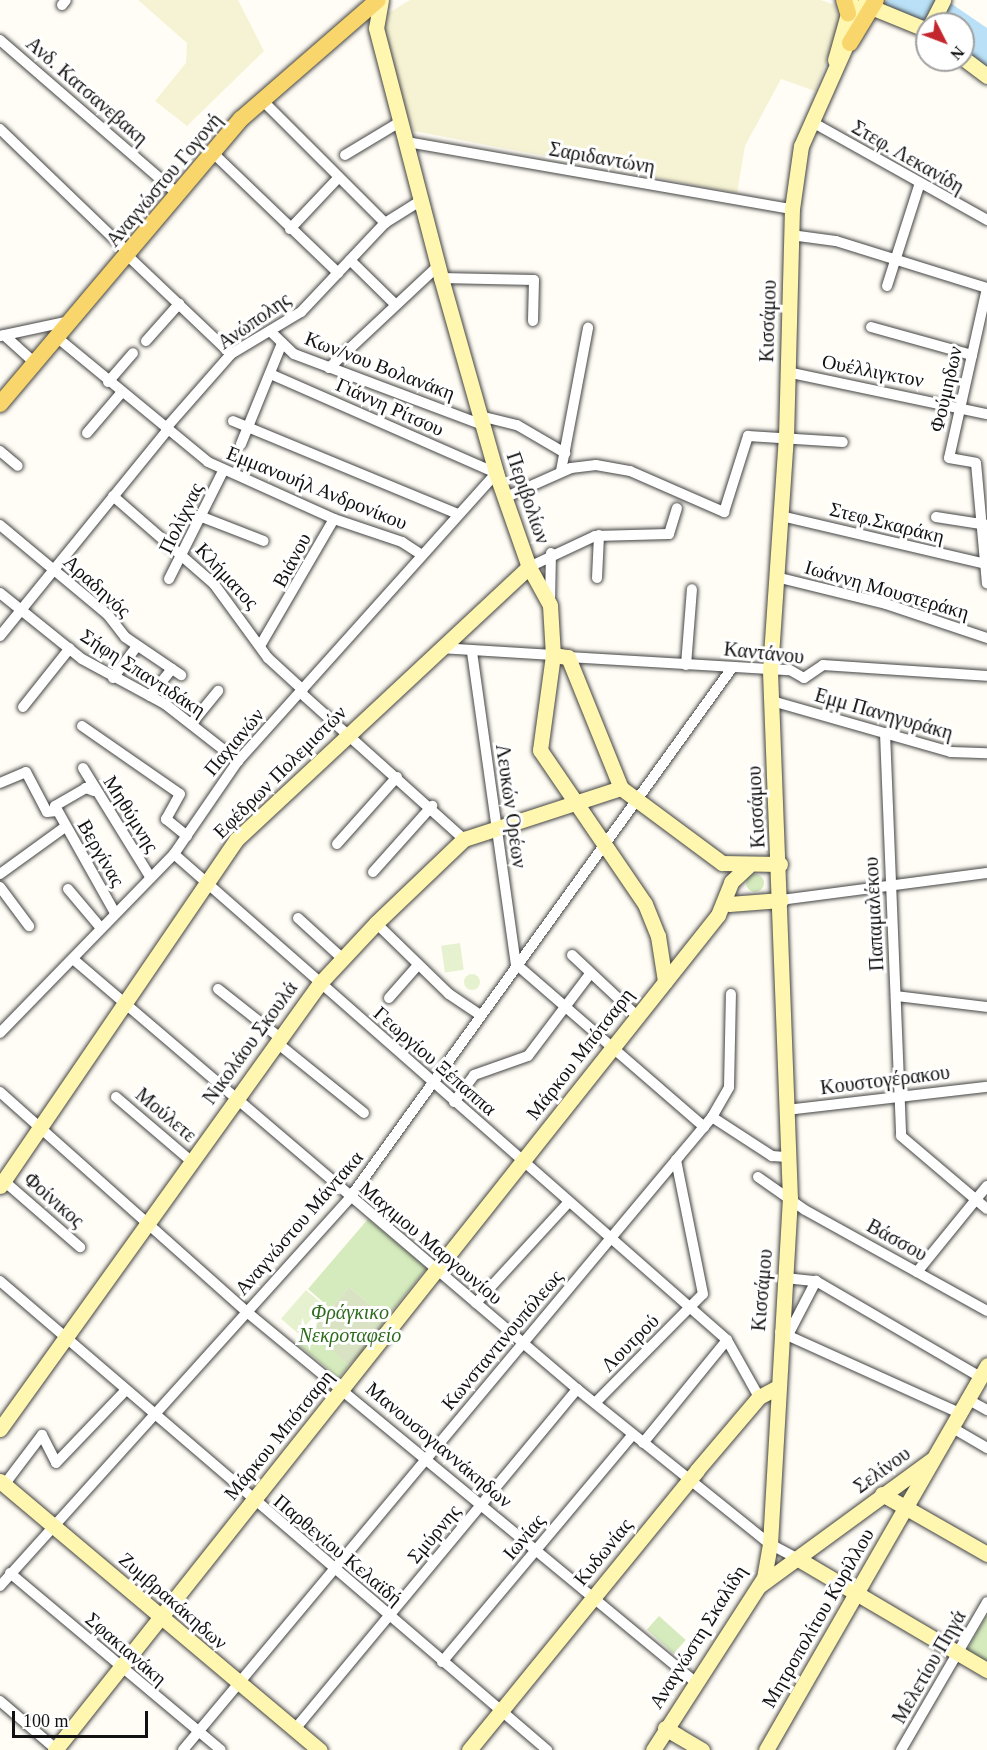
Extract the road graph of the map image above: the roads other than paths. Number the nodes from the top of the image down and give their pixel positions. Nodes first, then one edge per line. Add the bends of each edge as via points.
1 (380, 0) edge
2 (871, 2) edge
3 (848, 4) edge
4 (915, 24) edge
5 (0, 40) edge
6 (850, 43) joint
7 (832, 76) junction
8 (263, 101) junction
9 (400, 122) junction
10 (812, 122) junction
11 (0, 129) edge
12 (407, 142) junction
13 (212, 152) junction
14 (345, 155) dead end
15 (339, 177) junction
16 (919, 186) junction
17 (178, 194) junction
18 (420, 201) junction
19 (792, 208) junction
20 (987, 220) edge
21 (385, 223) junction
22 (290, 229) junction
23 (791, 235) junction
24 (129, 255) junction
25 (895, 259) junction
26 (350, 260) junction
27 (439, 272) junction
28 (338, 273) junction
29 (887, 286) dead end
30 (987, 288) edge
31 (179, 304) junction
32 (395, 304) junction
33 (75, 320) junction
34 (533, 321) dead end
35 (871, 327) dead end
36 (588, 328) dead end
37 (270, 331) junction
38 (2, 336) edge
39 (59, 339) junction
40 (146, 341) dead end
41 (975, 341) junction
42 (282, 343) junction
43 (987, 344) edge
44 (133, 353) dead end
45 (231, 354) junction
46 (972, 355) junction
47 (36, 364) junction
48 (329, 368) junction
49 (788, 372) junction
50 (270, 374) junction
51 (108, 382) junction
52 (121, 393) junction
53 (0, 404) edge
54 (959, 407) junction
55 (987, 414) edge
56 (482, 420) junction
57 (233, 421) dead end
58 (249, 425) junction
59 (167, 429) junction
60 (87, 433) dead end
61 (786, 437) junction
62 (843, 442) dead end
63 (241, 444) dead end
64 (0, 451) edge
65 (564, 453) junction
66 (18, 466) dead end
67 (223, 471) junction
68 (561, 471) junction
69 (495, 473) junction
70 (113, 496) junction
71 (506, 497) junction
72 (676, 508) dead end
73 (457, 514) junction
74 (781, 516) junction
75 (202, 517) junction
76 (936, 517) dead end
77 (334, 519) junction
78 (0, 525) edge
79 (984, 525) edge
80 (599, 535) junction
81 (264, 542) dead end
82 (551, 553) junction
83 (422, 555) junction
84 (185, 556) junction
85 (985, 564) junction
86 (529, 567) junction
87 (54, 571) junction
88 (597, 578) dead end
89 (776, 578) junction
90 (169, 579) dead end
91 (987, 584) edge
92 (692, 589) dead end
93 (0, 593) edge
94 (550, 604) junction
95 (21, 610) junction
96 (0, 636) edge
97 (987, 639) edge
98 (137, 646) junction
99 (260, 646) junction
100 (70, 648) junction
101 (440, 648) junction
102 (472, 652) junction
103 (553, 655) junction
104 (568, 657) junction
105 (686, 665) junction
106 (732, 668) junction
107 (770, 670) junction
108 (987, 676) edge
109 (113, 678) junction
110 (218, 691) dead end
111 (302, 691) junction
112 (150, 696) junction
113 (772, 701) junction
114 (23, 707) dead end
115 (191, 724) junction
116 (82, 726) dead end
117 (885, 733) junction
118 (347, 734) junction
119 (987, 753) edge
120 (238, 761) junction
121 (83, 768) dead end
122 (396, 777) junction
123 (0, 783) edge
124 (621, 788) junction
125 (94, 791) junction
126 (638, 801) junction
127 (574, 805) junction
128 (432, 806) junction
129 (57, 811) junction
130 (65, 827) junction
131 (496, 830) junction
132 (187, 836) junction
133 (464, 839) junction
134 (337, 844) dead end
135 (603, 849) junction
136 (174, 854) junction
137 (722, 863) junction
138 (780, 864) junction
139 (748, 866) junction
140 (373, 872) dead end
141 (0, 873) edge
142 (987, 873) edge
143 (151, 878) junction
144 (205, 883) junction
145 (891, 884) junction
146 (0, 887) edge
147 (68, 889) dead end
148 (731, 890) junction
149 (781, 900) junction
150 (115, 913) junction
151 (298, 918) dead end
152 (376, 923) junction
153 (29, 926) dead end
154 (101, 928) junction
155 (572, 955) dead end
156 (74, 958) junction
157 (342, 958) junction
158 (516, 964) junction
159 (418, 965) junction
160 (590, 974) junction
161 (665, 981) junction
162 (320, 983) junction
163 (218, 989) dead end
164 (731, 994) dead end
165 (896, 996) junction
166 (389, 998) dead end
167 (126, 1001) junction
168 (566, 1007) junction
169 (987, 1007) edge
170 (480, 1015) junction
171 (637, 1016) junction
172 (0, 1033) edge
173 (278, 1040) junction
174 (612, 1047) junction
175 (432, 1084) junction
176 (987, 1087) edge
177 (0, 1092) edge
178 (901, 1094) junction
179 (116, 1097) dead end
180 (236, 1099) junction
181 (454, 1102) junction
182 (787, 1110) junction
183 (364, 1113) dead end
184 (712, 1116) junction
185 (39, 1126) junction
186 (704, 1127) junction
187 (788, 1157) junction
188 (676, 1160) junction
189 (192, 1161) junction
190 (523, 1161) junction
191 (758, 1177) dead end
192 (2, 1183) edge
193 (987, 1186) edge
194 (349, 1199) junction
195 (790, 1199) junction
196 (975, 1200) junction
197 (569, 1202) junction
198 (987, 1209) edge
199 (149, 1221) junction
200 (610, 1238) junction
201 (80, 1247) dead end
202 (436, 1270) junction
203 (917, 1272) junction
204 (785, 1278) junction
205 (0, 1281) edge
206 (816, 1281) junction
207 (476, 1303) junction
208 (690, 1308) junction
209 (987, 1311) edge
210 (247, 1312) junction
211 (784, 1332) junction
212 (65, 1338) junction
213 (727, 1340) junction
214 (523, 1343) junction
215 (984, 1371) edge
216 (776, 1388) junction
217 (343, 1389) junction
218 (577, 1389) junction
219 (125, 1391) junction
220 (759, 1397) junction
221 (967, 1399) junction
222 (595, 1403) junction
223 (987, 1410) edge
224 (959, 1413) junction
225 (153, 1415) junction
226 (951, 1427) junction
227 (0, 1429) edge
228 (633, 1434) junction
229 (643, 1443) junction
230 (987, 1448) edge
231 (426, 1458) junction
232 (931, 1460) junction
233 (690, 1479) junction
234 (2, 1483) edge
235 (882, 1494) junction
236 (253, 1502) junction
237 (482, 1504) junction
238 (906, 1507) junction
239 (53, 1526) junction
240 (770, 1544) junction
241 (536, 1550) junction
242 (987, 1554) edge
243 (800, 1560) junction
244 (333, 1570) junction
245 (10, 1572) junction
246 (0, 1586) edge
247 (759, 1586) junction
248 (856, 1592) junction
249 (593, 1597) junction
250 (987, 1602) edge
251 (160, 1617) junction
252 (388, 1617) junction
253 (958, 1653) junction
254 (442, 1662) junction
255 (120, 1667) junction
256 (987, 1670) edge
257 (694, 1681) junction
258 (238, 1684) junction
259 (0, 1701) edge
260 (500, 1712) junction
261 (665, 1728) junction
262 (295, 1729) junction
263 (198, 1732) junction
264 (56, 1750) edge
265 (183, 1750) edge
266 (221, 1750) edge
267 (320, 1750) edge
268 (469, 1750) edge
269 (547, 1750) edge
270 (653, 1750) edge
271 (702, 1750) edge
272 (766, 1750) edge
273 (901, 1750) edge

1 - 8 main road, Αναγνώστου Γογονή
1 - 9 main road, Περιβολίων via 376,28
2 - 4 main road
2 - 6 main road
3 - 7 main road, Κισσάμου
5 - 17 street, Ανδ. Κατσανεβακη
6 - 7 main road, Κισσάμου
7 - 10 main road, Κισσάμου
8 - 13 main road, Αναγνώστου Γογονή
8 - 15 street
9 - 12 main road, Περιβολίων
9 - 14 street
10 - 16 street, Στεφ. Λεκανίδη
10 - 19 main road, Κισσάμου via 797,158
11 - 24 street
12 - 18 main road, Περιβολίων
12 - 19 street, Σαριδαντώνη
13 - 17 main road, Αναγνώστου Γογονή
13 - 22 street
15 - 21 street
15 - 22 street
16 - 20 street, Στεφ. Λεκανίδη
16 - 25 street
17 - 24 main road, Αναγνώστου Γογονή
18 - 21 street, Ανώπολης
18 - 27 main road, Περιβολίων
19 - 23 main road, Κισσάμου
21 - 26 street, Ανώπολης
22 - 28 street
23 - 25 street via 836,241
23 - 49 main road, Κισσάμου
24 - 31 street
24 - 33 main road, Αναγνώστου Γογονή
25 - 29 street
25 - 30 street
26 - 28 street, Ανώπολης
26 - 32 street
27 - 32 street
27 - 34 street via 534,280
27 - 56 main road, Περιβολίων
28 - 37 street, Ανώπολης via 301,312
30 - 41 street, Φούμηδων
31 - 40 street
31 - 45 street
32 - 48 street
33 - 38 street
33 - 39 main road, Αναγνώστου Γογονή
35 - 46 street
36 - 65 street
37 - 42 street, Κων/νου Βολανάκη
37 - 45 street, Ανώπολης
38 - 47 street
39 - 47 main road, Αναγνώστου Γογονή
39 - 51 street, Εμμανουήλ Ανδρονίκου
41 - 43 street
41 - 46 street, Φούμηδων
42 - 48 street, Κων/νου Βολανάκη via 294,354
42 - 50 street
44 - 51 street
45 - 59 street, Ανώπολης
46 - 54 street, Φούμηδων
47 - 53 main road, Αναγνώστου Γογονή
48 - 56 street, Κων/νου Βολανάκη
49 - 54 street, Ουέλλιγκτον
49 - 61 main road, Κισσάμου
50 - 58 street
50 - 69 street, Γιάννη Ρίτσου
51 - 52 street, Εμμανουήλ Ανδρονίκου
52 - 59 street, Εμμανουήλ Ανδρονίκου
52 - 60 street
54 - 55 street, Ουέλλιγκτον
54 - 79 street, Φούμηδων via 949,458 976,463
56 - 65 street, Κων/νου Βολανάκη via 517,425
56 - 69 main road, Περιβολίων
57 - 58 street
58 - 63 street
58 - 73 street
59 - 67 street, Εμμανουήλ Ανδρονίκου
59 - 70 street, Ανώπολης
61 - 62 street
61 - 68 street via 748,436 724,512 624,470 596,465
61 - 74 main road, Κισσάμου
64 - 66 street
65 - 68 street
67 - 75 street, Πολίχνας
67 - 77 street, Εμμανουήλ Ανδρονίκου
68 - 71 street
69 - 71 main road, Περιβολίων
69 - 73 street, Παχιανών
70 - 84 street, Κλήματος
70 - 87 street, Ανώπολης
71 - 86 main road, Περιβολίων
72 - 80 street, Εφέδρων Πολεμιστών via 669,534
73 - 83 street, Παχιανών
74 - 85 street, Στεφ.Σκαράκη
74 - 89 main road, Κισσάμου
75 - 81 street
75 - 84 street, Πολίχνας
76 - 79 street
77 - 83 street, Εμμανουήλ Ανδρονίκου via 402,542
77 - 99 street, Βιάνου
78 - 87 street, Αραδηνός
79 - 85 street, Φούμηδων
80 - 82 street, Εφέδρων Πολεμιστών
80 - 88 street
82 - 86 street, Εφέδρων Πολεμιστών
82 - 94 street
83 - 111 street, Παχιανών
84 - 90 street, Πολίχνας
84 - 99 street, Κλήματος via 242,615
85 - 91 street, Φούμηδων
86 - 94 main road, Περιβολίων
86 - 101 main road, Εφέδρων Πολεμιστών
87 - 95 street, Ανώπολης
87 - 98 street, Αραδηνός
89 - 97 street, Ιωάννη Μουστεράκη via 886,604
89 - 107 main road, Κισσάμου
92 - 105 street
93 - 95 street, Σήφη Σπαντιδάκη
94 - 103 main road, Περιβολίων
95 - 96 street, Ανώπολης
95 - 100 street, Σήφη Σπαντιδάκη
98 - 109 street
98 - 112 street, Αραδηνός via 176,672
99 - 111 street, Κλήματος
100 - 109 street, Σήφη Σπαντιδάκη
100 - 114 street
101 - 102 street
101 - 118 main road, Εφέδρων Πολεμιστών
102 - 103 street
102 - 131 street, Λευκών Ορέων
103 - 104 main road
103 - 127 main road, Περιβολίων via 540,750
104 - 105 street, Καντάνου
104 - 124 main road
105 - 106 street, Καντάνου
106 - 107 street, Καντάνου
106 - 126 street, Αναγνώστου Μάντακα
107 - 108 street, Καντάνου via 804,678 823,665
107 - 113 main road, Κισσάμου
109 - 112 street, Σήφη Σπαντιδάκη
110 - 115 street
111 - 118 street, Κλήματος
111 - 120 street, Παχιανών
112 - 115 street, Σήφη Σπαντιδάκη
113 - 117 street, Εμμ Πανηγυράκη
113 - 138 main road, Κισσάμου
115 - 120 street, Σήφη Σπαντιδάκη
116 - 132 street via 180,794 166,819
117 - 119 street, Εμμ Πανηγυράκη via 951,752
117 - 145 street, Παπαμαλέκου
118 - 122 street, Κλήματος
118 - 144 main road, Εφέδρων Πολεμιστών via 258,816
120 - 132 street, Παχιανών
121 - 125 street, Μηθύμνης
122 - 128 street, Κλήματος
122 - 134 street
123 - 129 street, Βεργίνας via 26,772 47,812
124 - 126 main road
124 - 127 main road, Νικολάου Σκουλά
125 - 129 street, Βεργίνας via 86,788 60,802
125 - 143 street, Μηθύμνης
126 - 135 street, Αναγνώστου Μάντακα
126 - 137 main road
127 - 131 main road, Νικολάου Σκουλά
127 - 135 main road, Περιβολίων
128 - 133 street, Κλήματος
128 - 140 street
129 - 130 street, Βεργίνας
130 - 141 street
130 - 150 street, Βεργίνας
131 - 133 main road, Νικολάου Σκουλά
131 - 158 street, Λευκών Ορέων
132 - 136 street, Παχιανών
133 - 152 main road, Νικολάου Σκουλά
135 - 158 street, Αναγνώστου Μάντακα
135 - 161 main road, Περιβολίων via 652,917
136 - 143 street, Παχιανών
136 - 144 street, Γεωργίου Ξέπαππα
137 - 139 main road
137 - 148 main road
138 - 139 main road
138 - 149 main road, Κισσάμου
139 - 148 main road, Μάρκου Μπότσαρη
142 - 145 street
143 - 150 street, Παχιανών
144 - 162 street, Γεωργίου Ξέπαππα
144 - 167 main road, Εφέδρων Πολεμιστών
145 - 149 street
145 - 165 street, Παπαμαλέκου
146 - 153 street
147 - 154 street
148 - 149 main road
148 - 161 main road, Μάρκου Μπότσαρη via 714,920
149 - 182 main road, Κισσάμου
150 - 154 street, Παχιανών
151 - 157 street
152 - 157 main road, Νικολάου Σκουλά
152 - 159 street
154 - 156 street, Παχιανών
155 - 160 street
156 - 167 street, Μαχιμου Mαργουνίου
156 - 172 street, Παχιανών
157 - 162 main road, Νικολάου Σκουλά
158 - 168 street
158 - 170 street, Αναγνώστου Μάντακα
159 - 166 street
159 - 170 street
160 - 168 street
160 - 171 street
161 - 171 main road, Μάρκου Μπότσαρη
162 - 173 main road, Νικολάου Σκουλά
162 - 175 street, Γεωργίου Ξέπαππα
163 - 173 street
164 - 184 street, Κωνσταντινουπόλεως via 729,1087
165 - 169 street
165 - 178 street, Παπαμαλέκου
167 - 180 street, Μαχιμου Mαργουνίου
167 - 185 main road, Εφέδρων Πολεμιστών
168 - 174 street
168 - 181 street via 528,1056 474,1075
170 - 175 street, Αναγνώστου Μάντακα
171 - 174 main road, Μάρκου Μπότσαρη
173 - 180 main road, Νικολάου Σκουλά
173 - 183 street
174 - 186 street
174 - 190 main road, Μάρκου Μπότσαρη
175 - 181 street, Γεωργίου Ξέπαππα
175 - 194 street, Αναγνώστου Μάντακα
176 - 178 street, Κουστογέρακου
177 - 185 street, Μανουσογιαννάκηδων
178 - 182 street, Κουστογέρακου
178 - 196 street, Παπαμαλέκου via 901,1136
179 - 189 street, Μούλετε
180 - 189 main road, Νικολάου Σκουλά
180 - 194 street, Μαχιμου Mαργουνίου
181 - 190 street, Γεωργίου Ξέπαππα
182 - 187 main road, Κισσάμου
184 - 186 street, Κωνσταντινουπόλεως
184 - 187 street via 772,1156
185 - 192 main road, Εφέδρων Πολεμιστών
185 - 199 street, Μανουσογιαννάκηδων
186 - 188 street, Κωνσταντινουπόλεως
187 - 195 main road, Κισσάμου
188 - 200 street, Κωνσταντινουπόλεως
188 - 208 street via 703,1294
189 - 199 main road, Νικολάου Σκουλά
190 - 197 street, Γεωργίου Ξέπαππα
190 - 202 main road, Μάρκου Μπότσαρη
191 - 195 street, Βάσσου
192 - 201 street, Φοίνικος
193 - 196 street
194 - 202 street, Μαχιμου Mαργουνίου
194 - 210 street, Αναγνώστου Μάντακα
195 - 203 street, Βάσσου
195 - 204 main road, Κισσάμου
196 - 198 street, Παπαμαλέκου
196 - 203 street
197 - 200 street, Γεωργίου Ξέπαππα
197 - 207 street
199 - 210 street, Μανουσογιαννάκηδων
199 - 212 main road, Νικολάου Σκουλά
200 - 208 street, Γεωργίου Ξέπαππα
200 - 214 street, Κωνσταντινουπόλεως
202 - 207 street, Μαχιμου Mαργουνίου
202 - 217 main road, Μάρκου Μπότσαρη
203 - 209 street, Βάσσου
204 - 206 street
204 - 211 main road, Κισσάμου
205 - 212 street, Παρθενίου Κελαϊδή
206 - 211 street, Κισσάμου
206 - 215 street
207 - 214 street, Μαχιμου Mαργουνίου
208 - 213 street, Γεωργίου Ξέπαππα
208 - 222 street, Λουτρού
210 - 217 street, Μανουσογιαννάκηδων
210 - 225 street, Αναγνώστου Μάντακα
211 - 216 main road, Κισσάμου
211 - 224 street
212 - 219 street, Παρθενίου Κελαϊδή
212 - 227 main road, Νικολάου Σκουλά
213 - 220 street, Γεωργίου Ξέπαππα
213 - 229 street
214 - 218 street, Μαχιμου Mαργουνίου
214 - 231 street, Κωνσταντινουπόλεως
215 - 221 main road, Σελίνου
216 - 220 main road, Κυδωνίας
216 - 240 main road, Κισσάμου
217 - 231 street, Μανουσογιαννάκηδων
217 - 236 main road, Μάρκου Μπότσαρη
218 - 222 street, Μαχιμου Mαργουνίου
218 - 237 street, Σμύρνης
219 - 225 street, Παρθενίου Κελαϊδή
219 - 234 street via 56,1463 42,1435
220 - 233 main road, Κυδωνίας
221 - 223 street
221 - 224 main road, Σελίνου
222 - 228 street, Μαχιμου Mαργουνίου
224 - 226 main road, Σελίνου
225 - 236 street, Παρθενίου Κελαϊδή
225 - 239 street, Αναγνώστου Μάντακα
226 - 230 street
226 - 232 main road, Σελίνου
228 - 229 street, Μαχιμου Mαργουνίου
228 - 241 street, Ιωνίας
229 - 233 street, Μαχιμου Mαργουνίου
231 - 237 street, Μανουσογιαννάκηδων
231 - 244 street, Κωνσταντινουπόλεως
232 - 235 main road, Σελίνου
232 - 238 main road, Μητροπολίτου Κυρίλλου
233 - 240 street, Μαχιμου Mαργουνίου
233 - 249 main road, Κυδωνίας
234 - 239 main road, Ζυμβρακάκηδων
235 - 238 main road
235 - 243 main road, Σελίνου
236 - 244 street, Παρθενίου Κελαϊδή
236 - 251 main road, Μάρκου Μπότσαρη
237 - 241 street, Μανουσογιαννάκηδων
237 - 252 street, Σμύρνης
238 - 242 main road
238 - 248 main road, Μητροπολίτου Κυρίλλου
239 - 245 street, Αναγνώστου Μάντακα
239 - 251 main road, Ζυμβρακάκηδων
240 - 243 street, Μαχιμου Mαργουνίου
240 - 247 main road, Αναγνώστη Σκαλίδη
241 - 249 street, Μανουσογιαννάκηδων
241 - 254 street, Ιωνίας
243 - 247 main road, Σελίνου
243 - 248 main road
244 - 252 street, Παρθενίου Κελαϊδή
244 - 258 street, Κωνσταντινουπόλεως
245 - 246 street, Αναγνώστου Μάντακα
245 - 255 street, Σφακιανάκη
247 - 257 main road, Αναγνώστη Σκαλίδη
248 - 253 main road
248 - 272 main road, Μητροπολίτου Κυρίλλου
249 - 257 street, Μανουσογιαννάκηδων
249 - 260 main road, Κυδωνίας
250 - 253 street, Μελετίου Πηγά
251 - 255 main road, Μάρκου Μπότσαρη
251 - 258 main road, Ζυμβρακάκηδων
252 - 254 street, Παρθενίου Κελαϊδή
252 - 262 street, Σμύρνης
253 - 256 main road
253 - 273 street, Μελετίου Πηγά
254 - 260 street, Παρθενίου Κελαϊδή
255 - 263 street, Σφακιανάκη
255 - 264 main road, Μάρκου Μπότσαρη
257 - 261 main road, Αναγνώστη Σκαλίδη
258 - 262 main road, Ζυμβρακάκηδων
258 - 263 street, Κωνσταντινουπόλεως
259 - 264 street
260 - 268 main road, Κυδωνίας
260 - 269 street, Παρθενίου Κελαϊδή
261 - 270 main road, Αναγνώστη Σκαλίδη
261 - 271 main road
262 - 267 main road, Ζυμβρακάκηδων
263 - 265 street, Κωνσταντινουπόλεως
263 - 266 street, Σφακιανάκη

